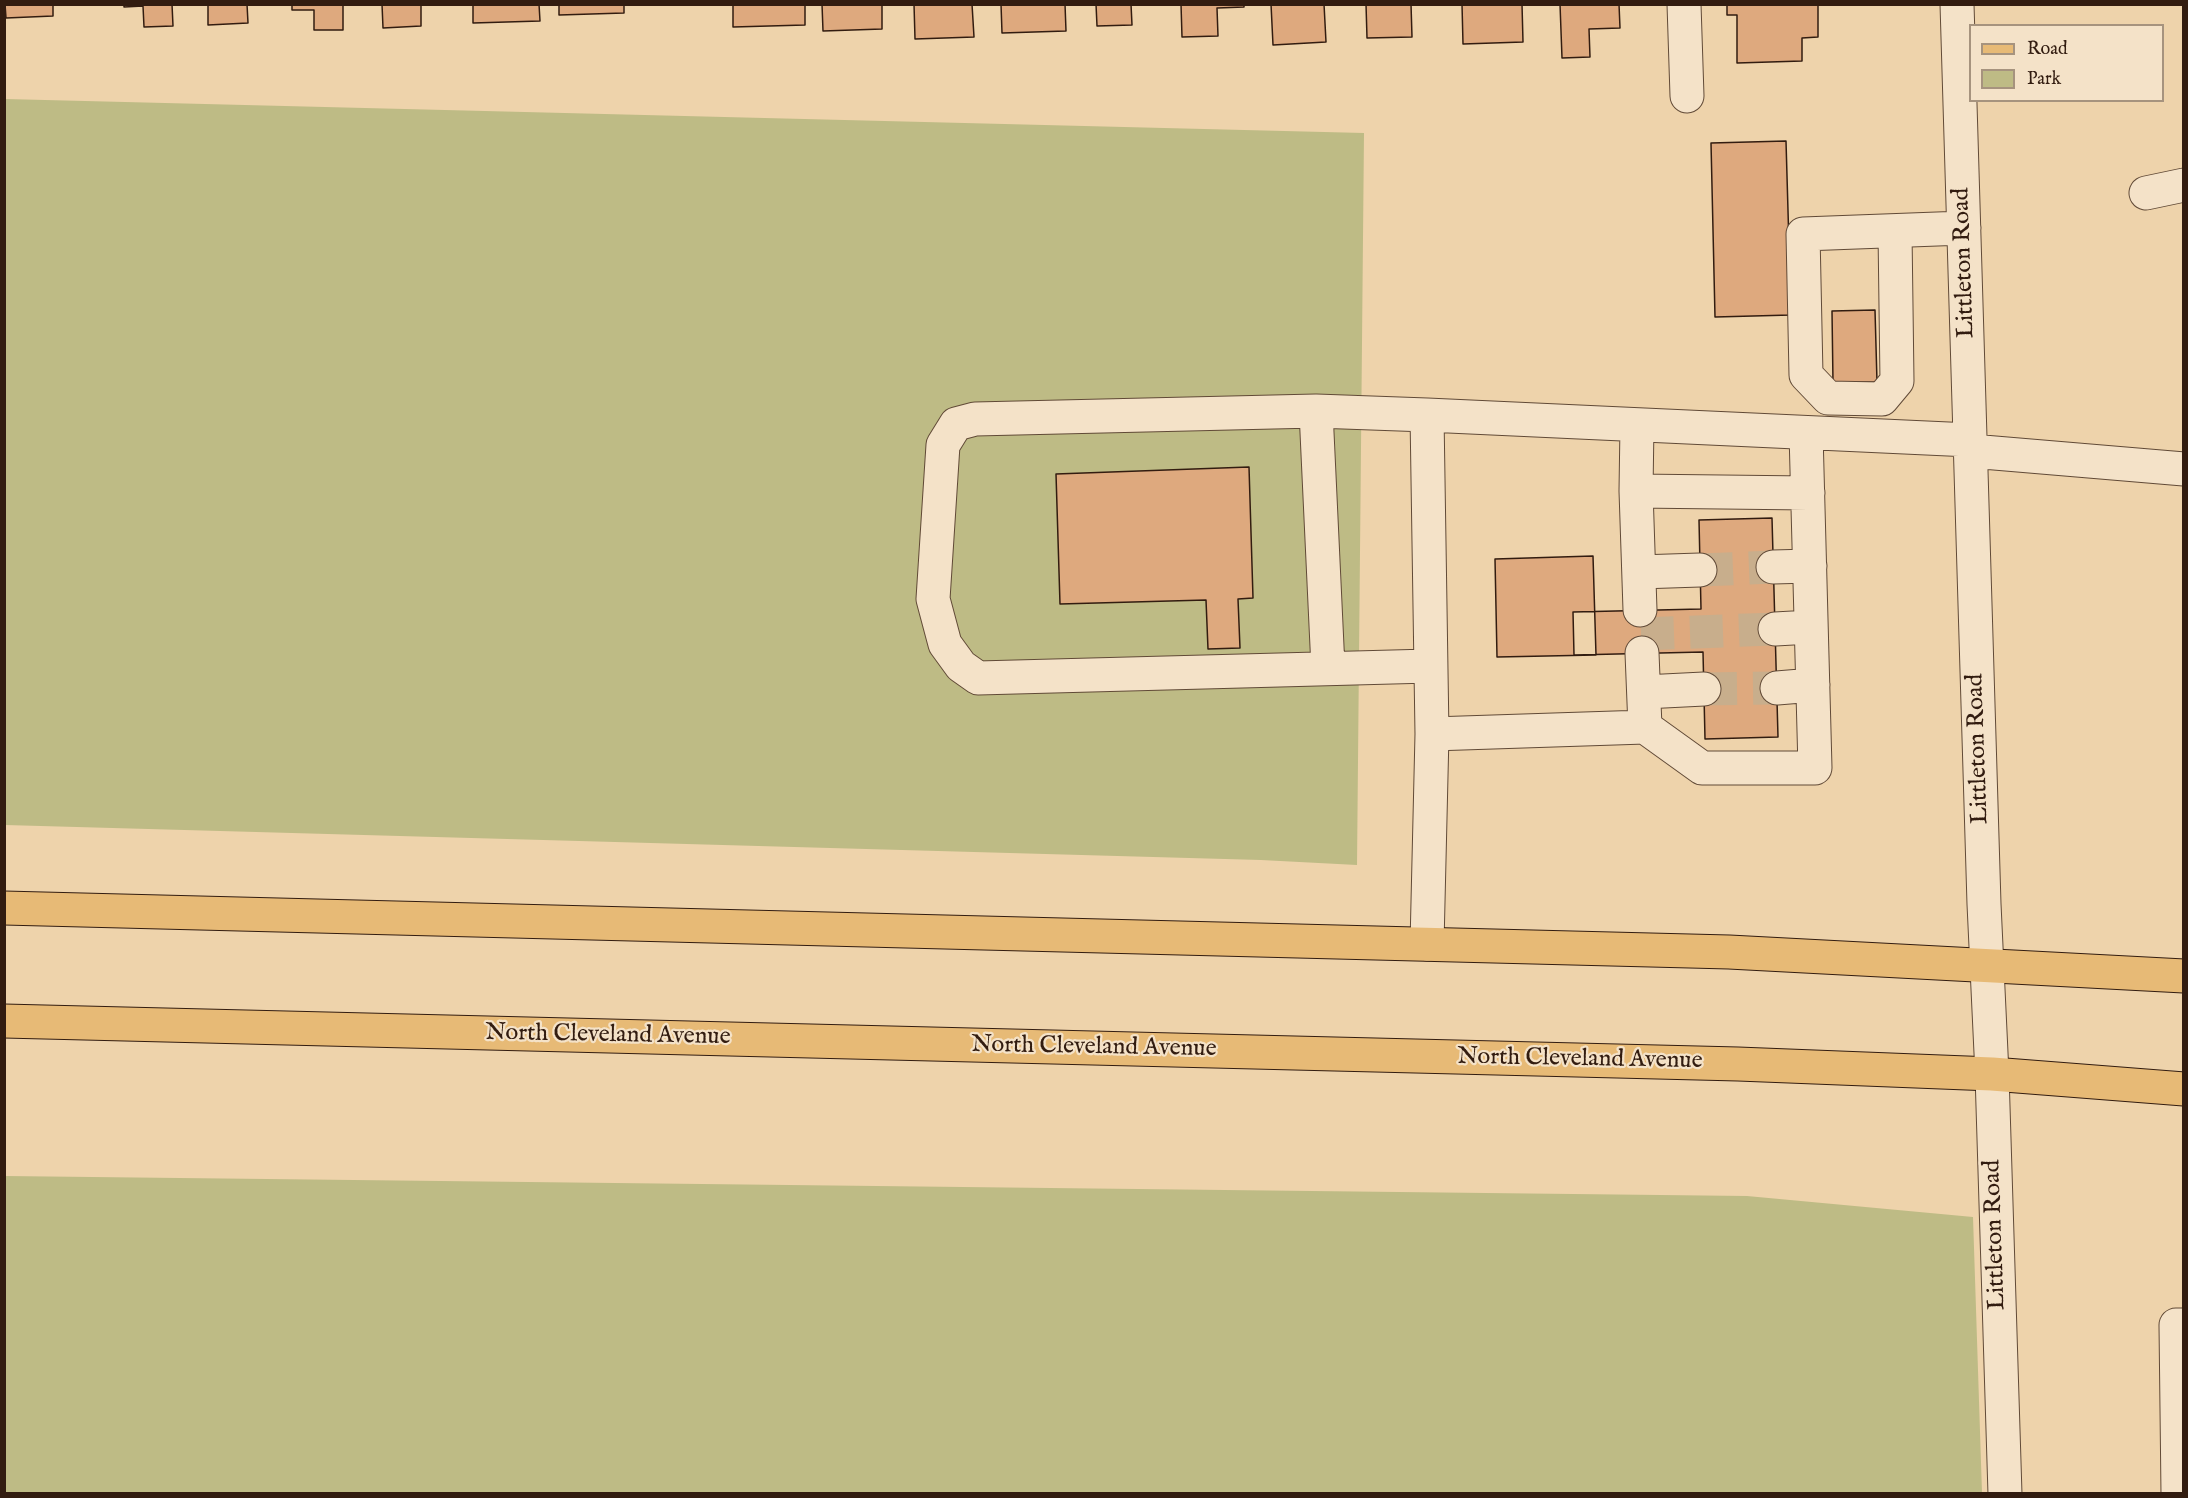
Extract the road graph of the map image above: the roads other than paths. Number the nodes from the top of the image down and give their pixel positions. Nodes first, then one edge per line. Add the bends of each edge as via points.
1 (1684, 4) edge
2 (1957, 4) edge
3 (1687, 96) dead end
4 (2184, 185) edge
5 (2146, 193) dead end
6 (1964, 228) junction
7 (1895, 232) junction
8 (1853, 398) junction
9 (1316, 411) junction
10 (1427, 415) junction
11 (1637, 425) junction
12 (1806, 433) junction
13 (1854, 434) junction
14 (1970, 445) junction
15 (2184, 469) edge
16 (1636, 491) junction
17 (1808, 493) junction
18 (1810, 566) junction
19 (1773, 567) tunnel mouth
20 (1700, 570) tunnel mouth
21 (1639, 572) junction
22 (1640, 610) dead end
23 (1811, 627) junction
24 (1775, 629) tunnel mouth
25 (1642, 653) dead end
26 (1430, 666) junction
27 (1328, 669) junction
28 (1813, 684) junction
29 (1777, 687) tunnel mouth
30 (1704, 690) tunnel mouth
31 (1644, 692) junction
32 (1645, 727) junction
33 (1432, 734) junction
34 (4, 908) edge
35 (1427, 944) junction
36 (1986, 965) junction
37 (2184, 976) edge
38 (4, 1021) edge
39 (1992, 1074) junction
40 (2184, 1089) edge
41 (2184, 1325) edge
42 (2005, 1494) edge
43 (2178, 1494) edge

1 - 3 street
2 - 6 street, Littleton Road
4 - 5 street
6 - 7 street
6 - 14 street, Littleton Road
7 - 8 street via 1897,381 1882,399
7 - 8 street via 1803,234 1806,375 1828,398
8 - 13 street
9 - 10 street
9 - 27 street
9 - 27 street via 975,419 956,424 943,445 933,599 945,644 961,666 978,678
10 - 11 street
10 - 26 street
11 - 12 street
11 - 16 street
12 - 13 street
12 - 17 street
13 - 14 street
14 - 15 street
14 - 36 street, Littleton Road
16 - 17 street
16 - 21 street
17 - 18 street
18 - 19 street
18 - 23 street
20 - 21 street
21 - 22 street
23 - 24 street
23 - 28 street
25 - 31 street
26 - 27 street
26 - 33 street
28 - 29 street
28 - 32 street via 1815,768 1701,768
30 - 31 street
31 - 32 street
32 - 33 street
33 - 35 street
34 - 35 main road
35 - 36 main road via 1729,952
36 - 37 main road
36 - 39 street, Littleton Road
38 - 39 main road, North Cleveland Avenue via 1738,1064
39 - 40 main road, North Cleveland Avenue
39 - 42 street, Littleton Road
41 - 43 street via 2176,1325

